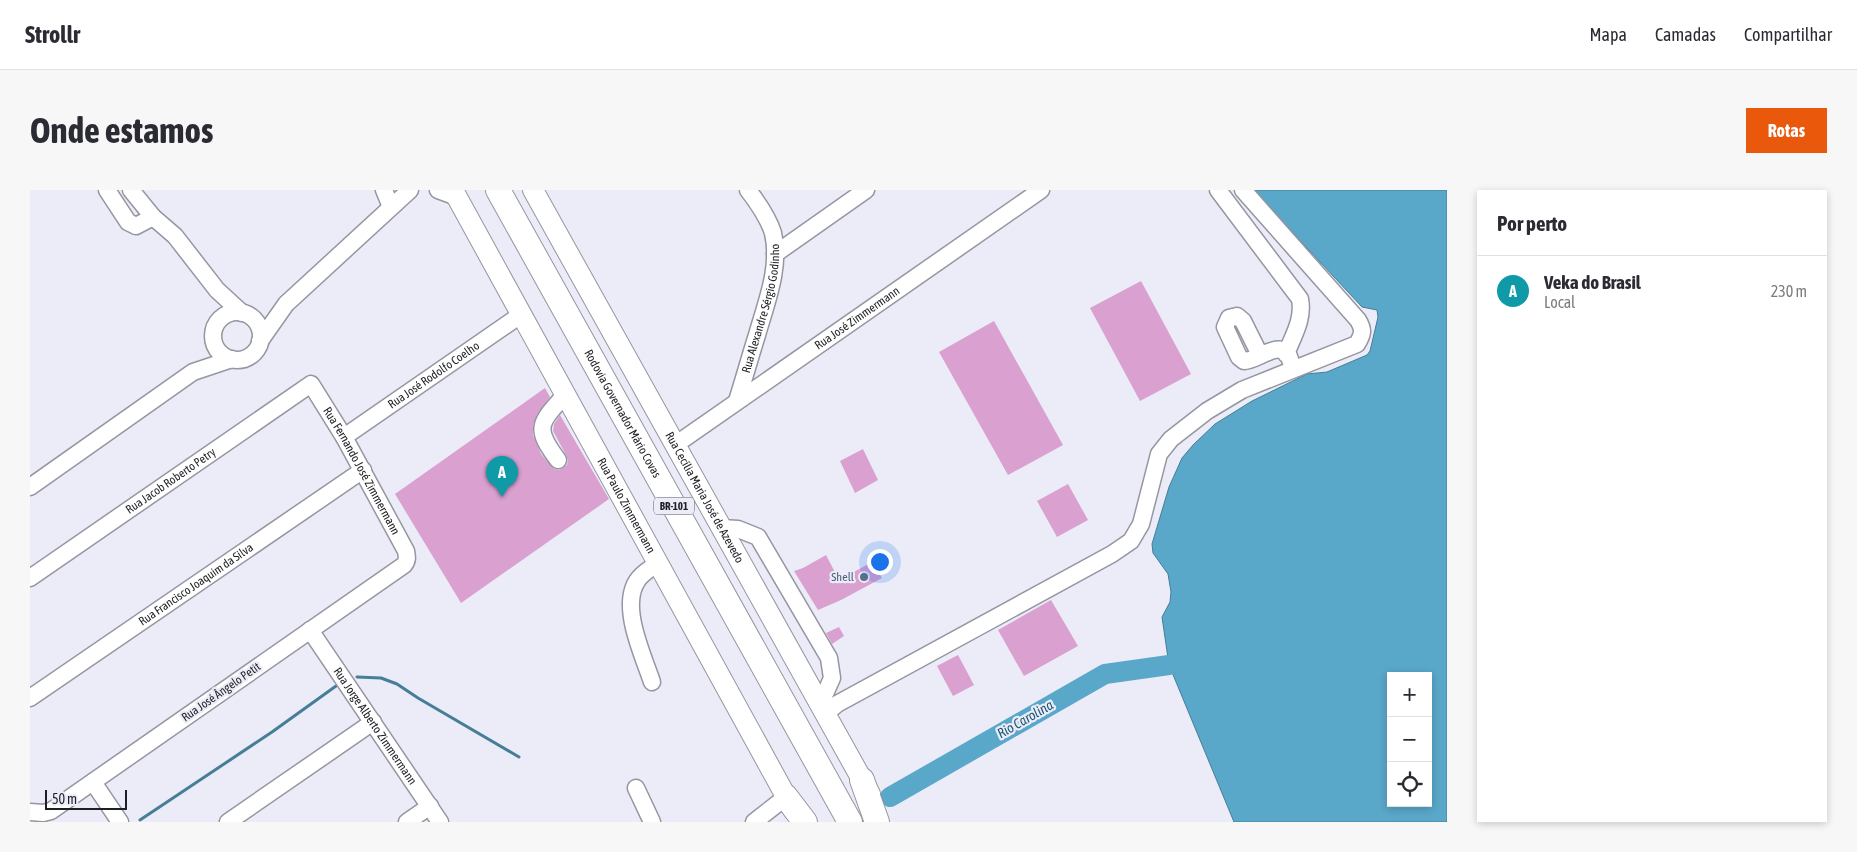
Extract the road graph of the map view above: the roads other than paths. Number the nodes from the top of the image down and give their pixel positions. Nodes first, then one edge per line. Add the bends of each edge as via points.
1 (107, 190) edge
2 (131, 190) edge
3 (384, 190) edge
4 (410, 190) edge
5 (438, 190) edge
6 (480, 190) edge
7 (498, 190) edge
8 (533, 190) edge
9 (748, 190) edge
10 (866, 190) edge
11 (1041, 190) edge
12 (1218, 190) edge
13 (1243, 190) edge
14 (455, 194) edge
15 (391, 207) junction
16 (153, 217) junction
17 (775, 254) junction
18 (218, 290) junction
19 (286, 304) junction
20 (522, 314) junction
21 (248, 316) junction
22 (219, 320) junction
23 (260, 341) junction
24 (214, 343) junction
25 (1286, 354) junction
26 (1260, 355) dead end
27 (232, 359) junction
28 (1290, 371) junction
29 (193, 372) junction
30 (311, 384) joint
31 (565, 396) junction
32 (737, 401) junction
33 (344, 437) junction
34 (675, 444) junction
35 (558, 460) dead end
36 (363, 470) junction
37 (30, 487) edge
38 (721, 528) junction
39 (407, 560) joint
40 (657, 564) junction
41 (30, 578) edge
42 (310, 630) junction
43 (652, 682) dead end
44 (30, 698) edge
45 (823, 710) junction
46 (373, 722) junction
47 (862, 780) joint
48 (93, 782) junction
49 (636, 788) dead end
50 (786, 797) junction
51 (430, 806) junction
52 (30, 812) edge
53 (880, 817) edge
54 (120, 822) edge
55 (228, 822) edge
56 (407, 822) edge
57 (440, 822) edge
58 (652, 822) edge
59 (754, 822) edge
60 (799, 822) edge
61 (805, 822) edge
62 (832, 822) edge
63 (850, 822) edge

1 - 16 street via 128,222 136,226
2 - 16 street
3 - 15 street
4 - 15 street
5 - 14 street
6 - 62 highway, Rodovia Governador Mário Covas / BR-101
7 - 63 highway, Rodovia Governador Mário Covas / BR-101
8 - 34 main road, Rua Cecília Maria José de Azevedo
9 - 17 street, Rua Alexandre Sérgio Godinho via 769,223
10 - 17 street
11 - 32 street, Rua José Zimmermann
12 - 25 street via 1300,299 1301,316
13 - 28 street via 1362,327 1363,335 1356,344
14 - 20 main road, Rua Paulo Zimmermann
15 - 19 street
16 - 18 street via 175,236
17 - 32 street, Rua Alexandre Sérgio Godinho via 768,296
18 - 21 street
18 - 22 street
19 - 21 street
19 - 23 street
20 - 31 main road, Rua Paulo Zimmermann
20 - 33 street, Rua José Rodolfo Coelho
21 - 22 street via 230,313
21 - 23 street via 260,329
22 - 24 street via 214,331
23 - 27 street via 250,356
24 - 27 street via 221,353
24 - 29 street
25 - 26 street via 1277,350
25 - 28 street via 1290,359
27 - 29 street
28 - 45 street via 1242,390 1207,411 1171,439 1159,454 1141,524 1131,541
29 - 37 street
30 - 33 street, Rua Fernando José Zimmermann
30 - 41 street, Rua Jacob Roberto Petry
31 - 35 street via 543,422 541,431
31 - 40 main road, Rua Paulo Zimmermann
32 - 34 street, Rua José Zimmermann
33 - 36 street, Rua Fernando José Zimmermann
34 - 38 main road, Rua Cecília Maria José de Azevedo
36 - 39 street, Rua Fernando José Zimmermann via 406,551
36 - 44 street, Rua Francisco Joaquim da Silva
38 - 45 main road, Rua Cecília Maria José de Azevedo
38 - 45 street via 738,528 758,537 829,658 832,678
39 - 42 street, Rua José Ângelo Petit
40 - 43 street via 636,582 630,606 634,629
40 - 50 main road, Rua Paulo Zimmermann
42 - 46 street, Rua Jorge Alberto Zimmermann
42 - 48 street, Rua José Ângelo Petit
45 - 47 main road, Rua Cecília Maria José de Azevedo
46 - 51 street, Rua Jorge Alberto Zimmermann
46 - 55 street
47 - 53 highway
48 - 52 street, Rua José Ângelo Petit via 51,811
48 - 54 street
49 - 58 street
50 - 59 street
50 - 60 main road, Rua Paulo Zimmermann
50 - 61 highway
51 - 56 street
51 - 57 street, Rua Jorge Alberto Zimmermann

